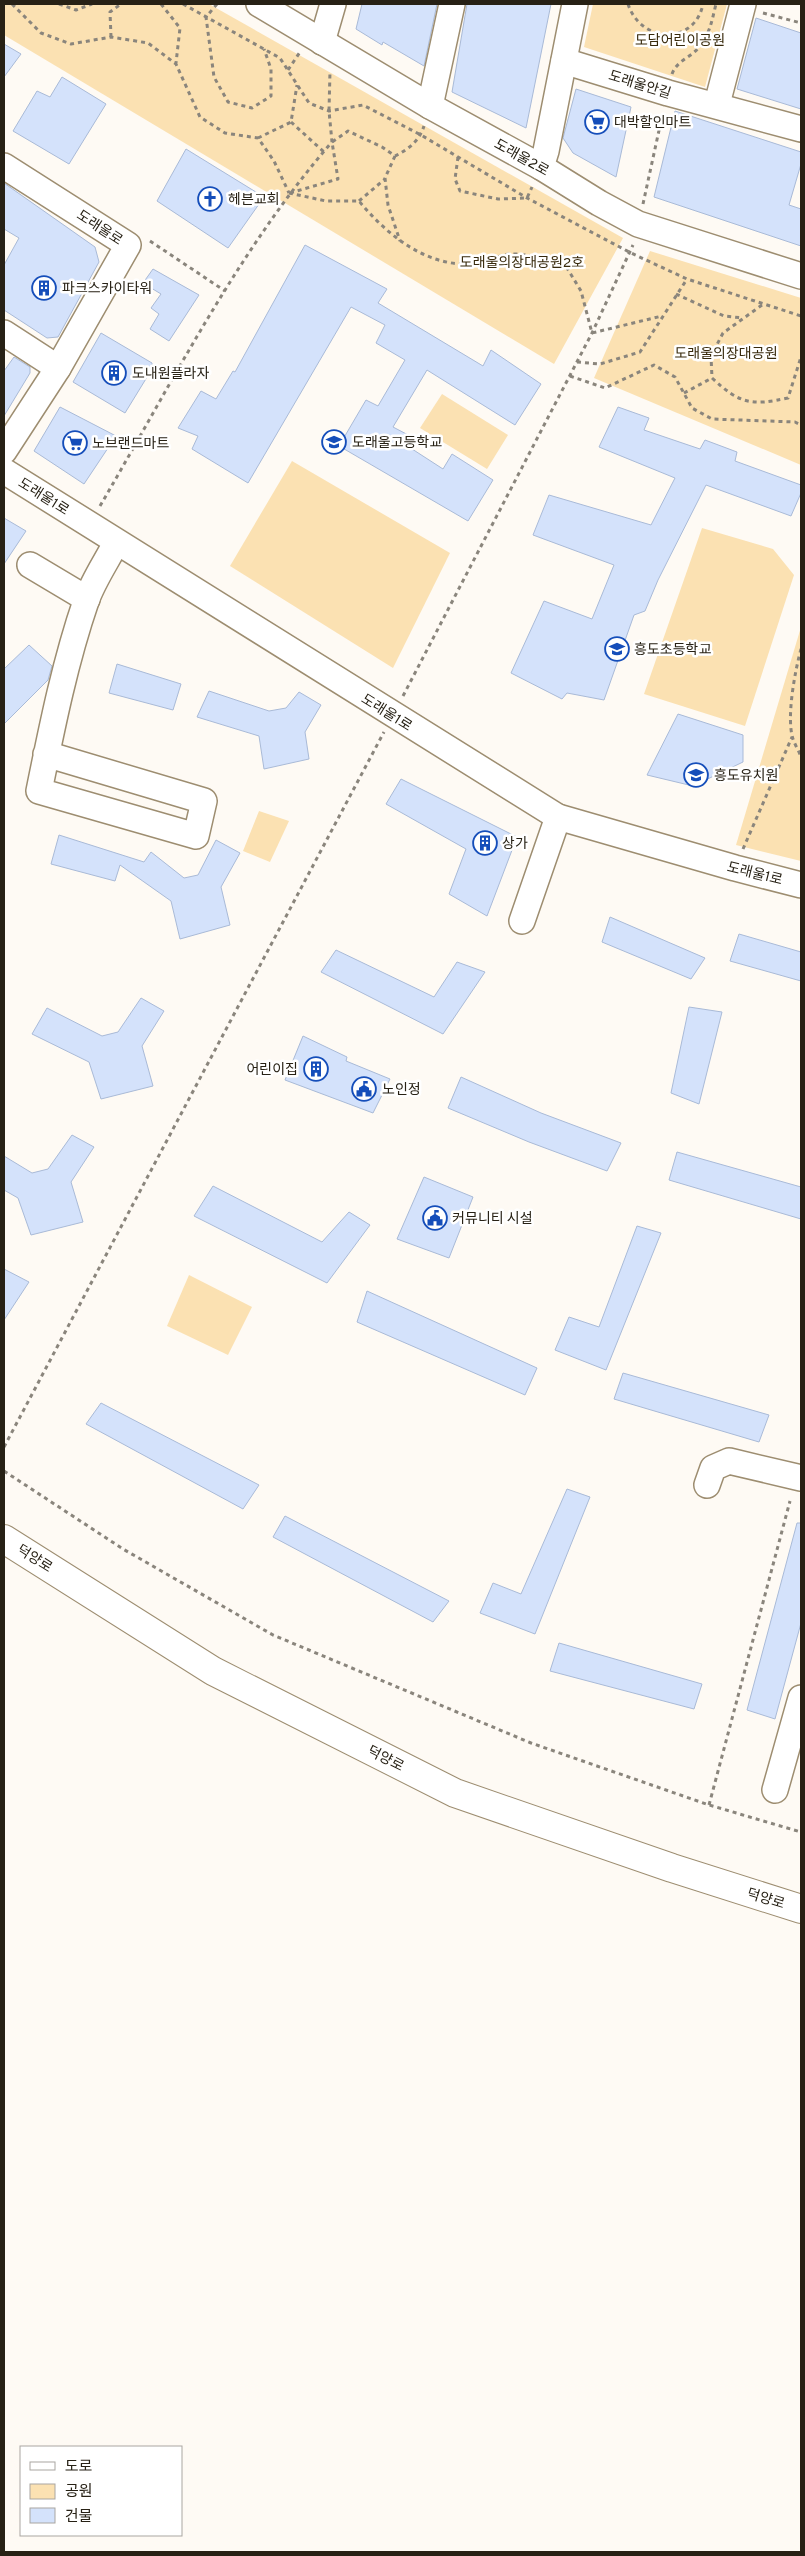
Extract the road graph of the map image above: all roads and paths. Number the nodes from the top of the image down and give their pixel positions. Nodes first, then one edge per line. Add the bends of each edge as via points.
1 (12, 4) edge
2 (59, 4) edge
3 (92, 4) edge
4 (121, 4) edge
5 (161, 4) edge
6 (183, 4) edge
7 (217, 4) edge
8 (259, 4) edge
9 (333, 4) edge
10 (452, 4) edge
11 (575, 4) edge
12 (628, 4) edge
13 (703, 4) edge
14 (716, 4) edge
15 (751, 8) edge
16 (206, 17) junction
17 (801, 23) edge
18 (111, 37) junction
19 (264, 49) junction
20 (318, 52) junction
21 (564, 61) junction
22 (176, 64) junction
23 (288, 70) junction
24 (670, 82) dead end
25 (298, 85) junction
26 (717, 104) junction
27 (430, 106) junction
28 (665, 107) dead end
29 (328, 111) junction
30 (290, 122) junction
31 (801, 128) edge
32 (421, 135) junction
33 (258, 138) junction
34 (332, 142) junction
35 (324, 152) junction
36 (395, 156) junction
37 (458, 157) junction
38 (4, 166) edge
39 (538, 174) junction
40 (386, 178) junction
41 (288, 194) junction
42 (527, 198) junction
43 (359, 201) junction
44 (642, 207) dead end
45 (634, 239) dead end
46 (150, 241) dead end
47 (400, 242) junction
48 (631, 252) junction
49 (801, 276) edge
50 (688, 279) junction
51 (225, 291) junction
52 (676, 294) junction
53 (762, 304) junction
54 (662, 316) junction
55 (801, 316) edge
56 (743, 318) junction
57 (592, 333) junction
58 (4, 334) edge
59 (801, 357) edge
60 (577, 362) junction
61 (58, 368) junction
62 (570, 376) junction
63 (712, 378) junction
64 (684, 393) junction
65 (801, 424) edge
66 (4, 451) edge
67 (4, 470) edge
68 (99, 507) dead end
69 (116, 543) junction
70 (30, 565) dead end
71 (87, 599) junction
72 (801, 650) edge
73 (401, 701) dead end
74 (384, 732) dead end
75 (792, 737) junction
76 (46, 754) junction
77 (801, 757) edge
78 (558, 817) junction
79 (742, 852) dead end
80 (801, 885) edge
81 (522, 921) dead end
82 (4, 1448) edge
83 (4, 1471) edge
84 (801, 1478) edge
85 (707, 1485) dead end
86 (790, 1501) dead end
87 (4, 1539) edge
88 (801, 1698) edge
89 (775, 1790) dead end
90 (709, 1805) junction
91 (801, 1832) edge
92 (801, 1909) edge

1 - 18 path via 41,32 71,44
2 - 3 path via 76,10
4 - 18 path via 110,12
5 - 22 path via 180,28
6 - 16 path
7 - 16 path
8 - 20 street, 도래울2로
9 - 20 street
10 - 27 street
11 - 21 street
12 - 13 path via 640,25 663,35 688,28
14 - 24 path via 710,29 699,48 675,66
15 - 17 path
15 - 26 street
16 - 19 path
16 - 19 path via 214,77 228,102 252,108 271,96 271,69
18 - 22 path via 148,42
19 - 23 path via 280,58
20 - 23 path
20 - 27 street, 도래울2로
20 - 29 path
21 - 26 street, 도래울안길 via 668,93
21 - 39 street
22 - 33 path via 200,117 225,134
23 - 25 path
25 - 29 path via 309,104
25 - 30 path
26 - 31 street, 도래울안길
27 - 39 street, 도래울2로
28 - 44 path
29 - 32 path via 363,105
29 - 34 path
30 - 33 path
30 - 35 path
32 - 36 path
32 - 37 path
33 - 41 path via 274,161
34 - 35 path
34 - 36 path via 348,131
34 - 41 path via 338,179
35 - 41 path
36 - 40 path
37 - 42 path
37 - 42 path via 455,179 460,191 498,199
38 - 61 street, 도래울로 via 128,245
39 - 42 path
39 - 49 street, 도래울2로 via 638,224
40 - 43 path
40 - 47 path via 388,205
41 - 43 path via 326,201
41 - 51 path
42 - 48 path
43 - 47 path via 378,224
45 - 48 path
46 - 51 path
47 - 57 path via 437,260 473,264 510,254 564,264 581,291
48 - 50 path
48 - 57 path
50 - 52 path
50 - 53 path
51 - 68 path
52 - 54 path
52 - 56 path via 724,316
53 - 55 path
53 - 56 path
54 - 57 path
54 - 60 path via 640,352 600,364
56 - 63 path via 723,333 711,356
57 - 60 path
58 - 61 street
59 - 63 path via 788,398 760,404 730,395
60 - 62 path
61 - 66 street, 도래울로
62 - 64 path via 605,388 654,365 674,377
62 - 73 path
63 - 64 path
64 - 65 path via 692,408 712,419
67 - 69 street, 도래울1로
69 - 71 street
69 - 78 street, 도래울1로
70 - 71 street
71 - 76 street
72 - 75 path via 795,670
74 - 82 path
75 - 77 path
75 - 79 path
76 - 76 street via 39,791 196,836 204,801
78 - 80 street, 도래울1로
78 - 81 street
83 - 90 path via 123,1549 273,1635 531,1743
84 - 85 street via 729,1461 713,1468
86 - 90 path
87 - 92 main road, 덕양로 via 213,1671 455,1793
88 - 89 street
90 - 91 path

